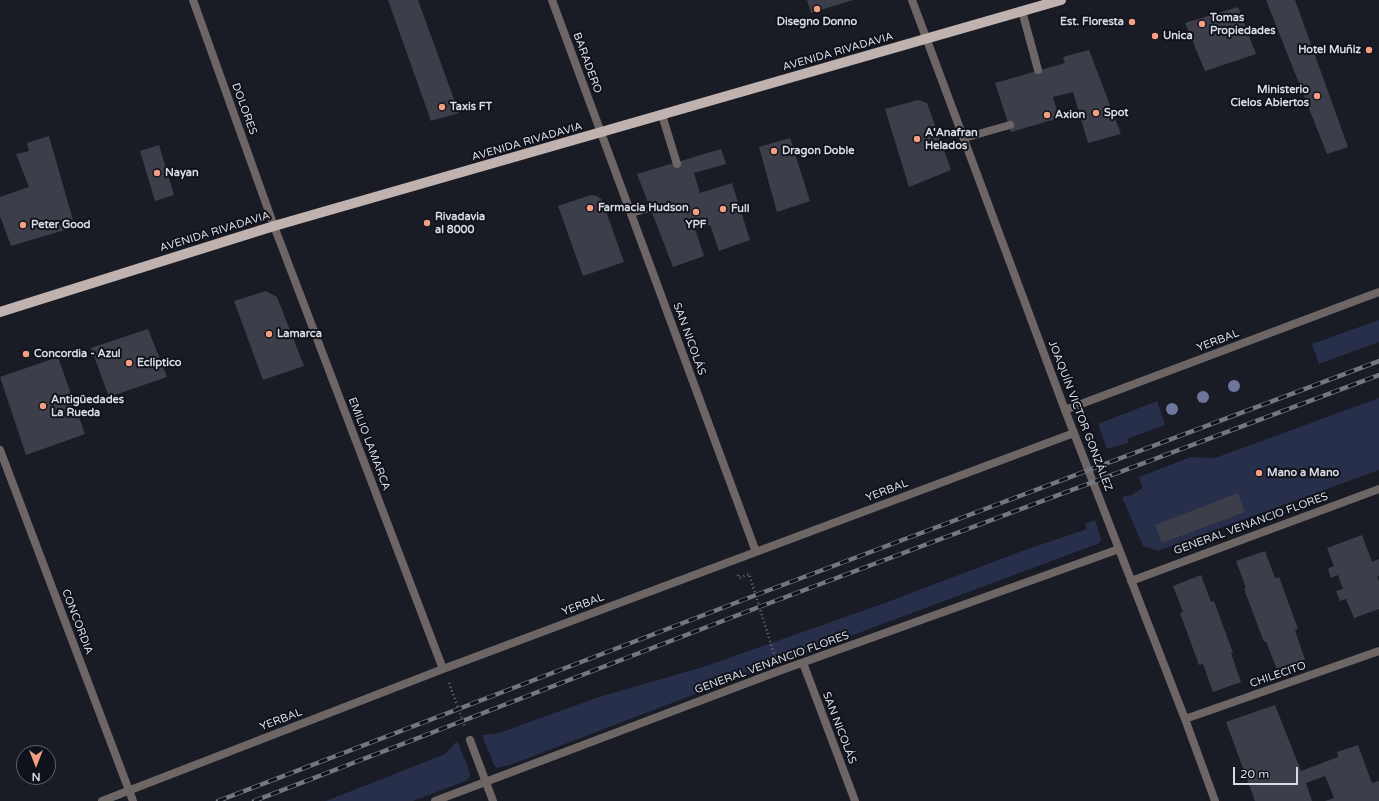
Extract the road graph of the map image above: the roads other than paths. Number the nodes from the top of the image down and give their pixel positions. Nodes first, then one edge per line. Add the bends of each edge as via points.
1 (193, 0) edge
2 (552, 0) edge
3 (912, 0) edge
4 (1061, 0) edge
5 (1022, 11) junction
6 (926, 38) junction
7 (1038, 70) dead end
8 (662, 115) junction
9 (1010, 124) dead end
10 (602, 133) junction
11 (964, 138) junction
12 (677, 164) dead end
13 (653, 207) dead end
14 (631, 213) junction
15 (274, 226) junction
16 (1379, 292) edge
17 (0, 312) edge
18 (1065, 410) junction
19 (1074, 433) junction
20 (0, 450) edge
21 (1379, 489) edge
22 (1119, 549) junction
23 (756, 552) junction
24 (1131, 581) junction
25 (1379, 651) edge
26 (803, 663) junction
27 (443, 669) junction
28 (1185, 719) junction
29 (470, 740) road end
30 (486, 782) junction
31 (129, 791) junction
32 (102, 801) edge
33 (133, 801) edge
34 (435, 801) edge
35 (493, 801) edge
36 (855, 801) edge
37 (1215, 801) edge

1 - 15 street, DOLORES
2 - 10 street, BARADERO
3 - 6 street, JOAQUÍN VICTOR GONZÁLEZ
4 - 5 main road, AVENIDA RIVADAVIA
5 - 6 main road, AVENIDA RIVADAVIA
5 - 7 street
6 - 8 main road, AVENIDA RIVADAVIA
6 - 11 street, JOAQUÍN VICTOR GONZÁLEZ
8 - 10 main road, AVENIDA RIVADAVIA
8 - 12 street
9 - 11 street
10 - 14 street, SAN NICOLÁS
10 - 15 main road, AVENIDA RIVADAVIA
11 - 18 street, JOAQUÍN VICTOR GONZÁLEZ
13 - 14 street
14 - 23 street, SAN NICOLÁS
15 - 17 main road, AVENIDA RIVADAVIA
15 - 27 street, EMILIO LAMARCA
16 - 18 street, YERBAL
18 - 19 street, JOAQUÍN VICTOR GONZÁLEZ
19 - 22 street, JOAQUÍN VICTOR GONZÁLEZ
19 - 23 street, YERBAL
20 - 31 street, CONCORDIA
21 - 24 street, GENERAL VENANCIO FLORES
22 - 24 street, JOAQUÍN VICTOR GONZÁLEZ
22 - 26 street, GENERAL VENANCIO FLORES
23 - 27 street, YERBAL
24 - 28 street, JOAQUÍN VICTOR GONZÁLEZ
25 - 28 street, CHILECITO
26 - 30 street, GENERAL VENANCIO FLORES
26 - 36 street, SAN NICOLÁS
27 - 31 street, YERBAL
28 - 37 street, JOAQUÍN VICTOR GONZÁLEZ
29 - 30 street
30 - 34 street, GENERAL VENANCIO FLORES
30 - 35 street
31 - 32 street, YERBAL
31 - 33 street, CONCORDIA

